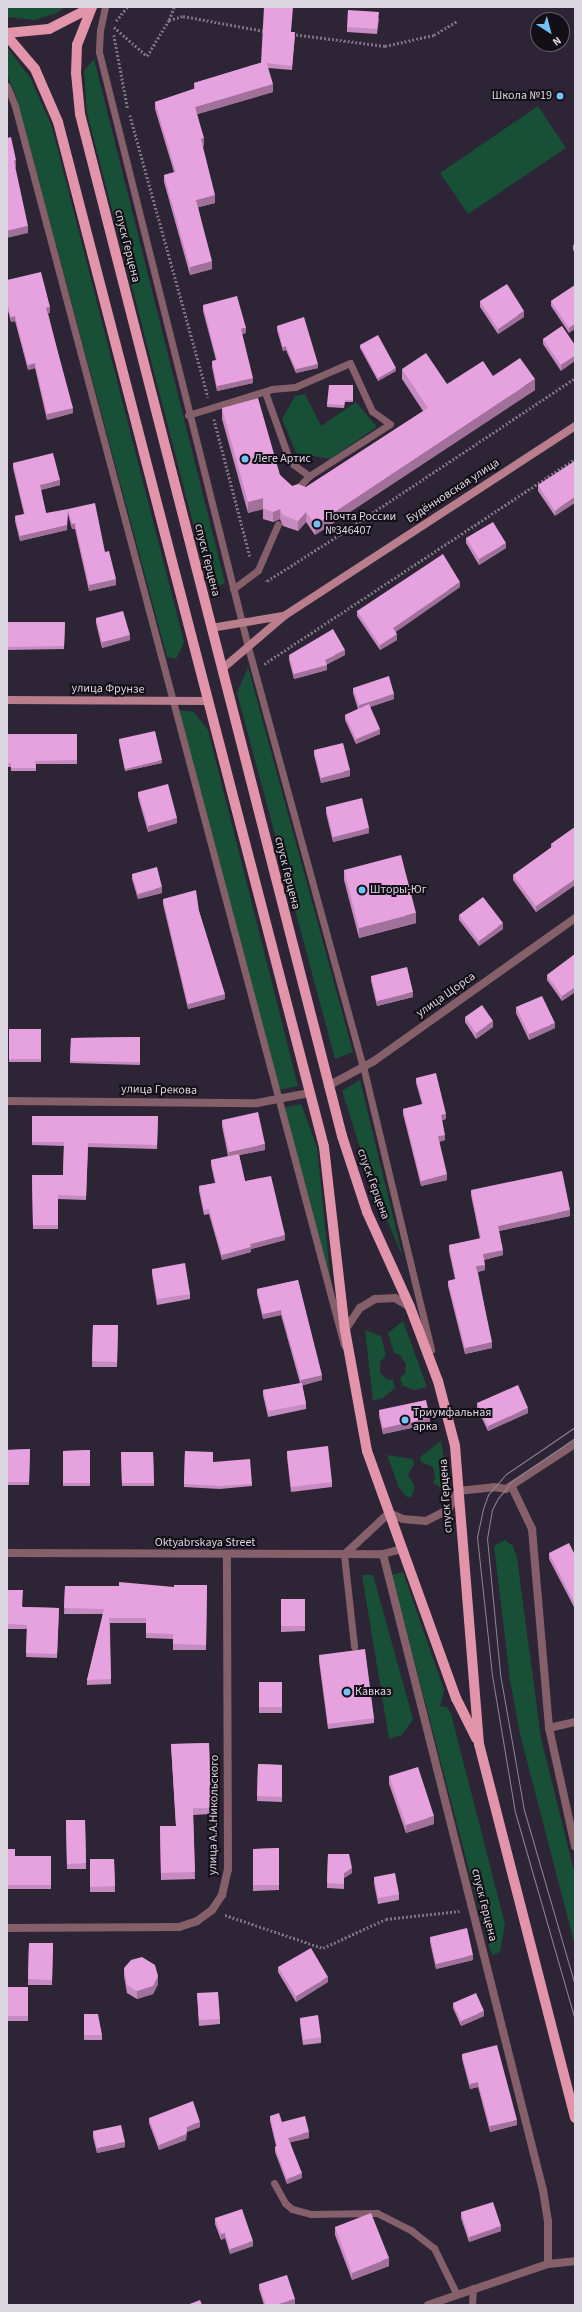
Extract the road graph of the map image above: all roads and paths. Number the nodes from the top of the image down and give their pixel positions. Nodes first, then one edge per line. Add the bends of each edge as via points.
1 (92, 7) edge
2 (105, 7) edge
3 (127, 7) edge
4 (174, 7) edge
5 (169, 20) junction
6 (457, 21) dead end
7 (112, 26) junction
8 (272, 32) edge
9 (7, 33) edge
10 (287, 34) edge
11 (7, 36) edge
12 (7, 86) edge
13 (575, 378) edge
14 (265, 392) junction
15 (211, 408) junction
16 (188, 415) junction
17 (575, 426) edge
18 (575, 459) edge
19 (309, 476) junction
20 (294, 492) edge
21 (278, 524) edge
22 (258, 570) junction
23 (233, 589) junction
24 (284, 616) junction
25 (242, 624) junction
26 (211, 628) junction
27 (248, 647) junction
28 (222, 669) junction
29 (254, 671) junction
30 (7, 700) edge
31 (208, 701) junction
32 (172, 702) junction
33 (575, 918) edge
34 (363, 1066) junction
35 (328, 1086) junction
36 (309, 1093) junction
37 (277, 1100) junction
38 (7, 1101) edge
39 (410, 1307) junction
40 (345, 1330) junction
41 (438, 1381) junction
42 (356, 1392) junction
43 (575, 1444) edge
44 (512, 1487) junction
45 (458, 1491) junction
46 (389, 1513) junction
47 (402, 1549) junction
48 (7, 1553) edge
49 (383, 1554) junction
50 (227, 1555) junction
51 (344, 1555) junction
52 (354, 1646) dead end
53 (575, 1722) edge
54 (550, 1728) junction
55 (479, 1744) junction
56 (575, 1846) edge
57 (472, 1909) junction
58 (212, 1910) junction
59 (7, 1928) edge
60 (575, 2118) edge
61 (274, 2183) dead end
62 (575, 2261) edge
63 (548, 2264) junction
64 (473, 2288) junction
65 (456, 2294) junction
66 (428, 2305) edge
67 (472, 2305) edge

1 - 9 main road via 49,29
1 - 26 main road, спуск Герцена via 77,45 76,73 80,114
2 - 16 lane via 100,30 100,52
3 - 7 path
4 - 5 path
5 - 7 path via 147,56
5 - 8 path via 183,16
6 - 10 path via 434,35 385,46
7 - 15 path via 129,111
11 - 31 main road, спуск Герцена via 35,69 58,122
12 - 32 lane via 15,106
13 - 22 path via 267,581
14 - 15 lane
14 - 19 lane via 290,462
14 - 19 lane via 295,387 350,363 372,411 390,424
15 - 16 lane
15 - 22 path via 249,555
16 - 23 lane
17 - 24 street, Будённовская улица
18 - 29 path
19 - 20 lane
21 - 22 lane
22 - 23 lane
23 - 25 lane
24 - 25 street, Будённовская улица
24 - 27 street, Будённовская улица
25 - 26 street, Будённовская улица
25 - 27 lane
26 - 28 main road, спуск Герцена
27 - 28 street, Будённовская улица
27 - 29 lane
28 - 35 main road, спуск Герцена
29 - 34 lane
30 - 32 street, улица Фрунзе
31 - 32 street, улица Фрунзе
31 - 36 main road, спуск Герцена
32 - 37 lane
33 - 34 street, улица Щорса
34 - 35 street, улица Щорса
34 - 41 lane
35 - 39 main road, спуск Герцена via 368,1212
36 - 37 street, улица Грекова
36 - 40 main road, спуск Герцена via 324,1147
37 - 38 street, улица Грекова via 257,1103
37 - 42 lane
39 - 40 street via 395,1298 375,1299 360,1308
39 - 41 main road, спуск Герцена
40 - 42 main road, спуск Герцена
41 - 45 main road, спуск Герцена via 455,1446
42 - 46 main road, спуск Герцена via 367,1451
43 - 44 street
44 - 45 street
44 - 54 street via 532,1529
45 - 46 street via 448,1510 426,1521 403,1519
45 - 55 main road, спуск Герцена
46 - 47 main road, спуск Герцена
46 - 51 street
47 - 49 street, Oktyabrskaya Street
47 - 55 main road, спуск Герцена via 456,1698
48 - 50 street, Oktyabrskaya Street
49 - 51 street, Oktyabrskaya Street
49 - 57 street, спуск Герцена
50 - 51 street, Oktyabrskaya Street
50 - 58 street, улица А.А.Никольского via 228,1870 222,1895
51 - 52 lane
53 - 54 street
54 - 56 street
55 - 60 main road, спуск Герцена
57 - 58 path via 386,1920 323,1948
57 - 63 street, спуск Герцена via 543,2190 548,2221
58 - 59 street, улица А.А.Никольского via 197,1921 179,1927
61 - 65 lane via 285,2203 292,2209 311,2214 377,2213 412,2231 434,2248
62 - 63 street
63 - 64 street
64 - 65 street
64 - 67 lane
65 - 66 street

